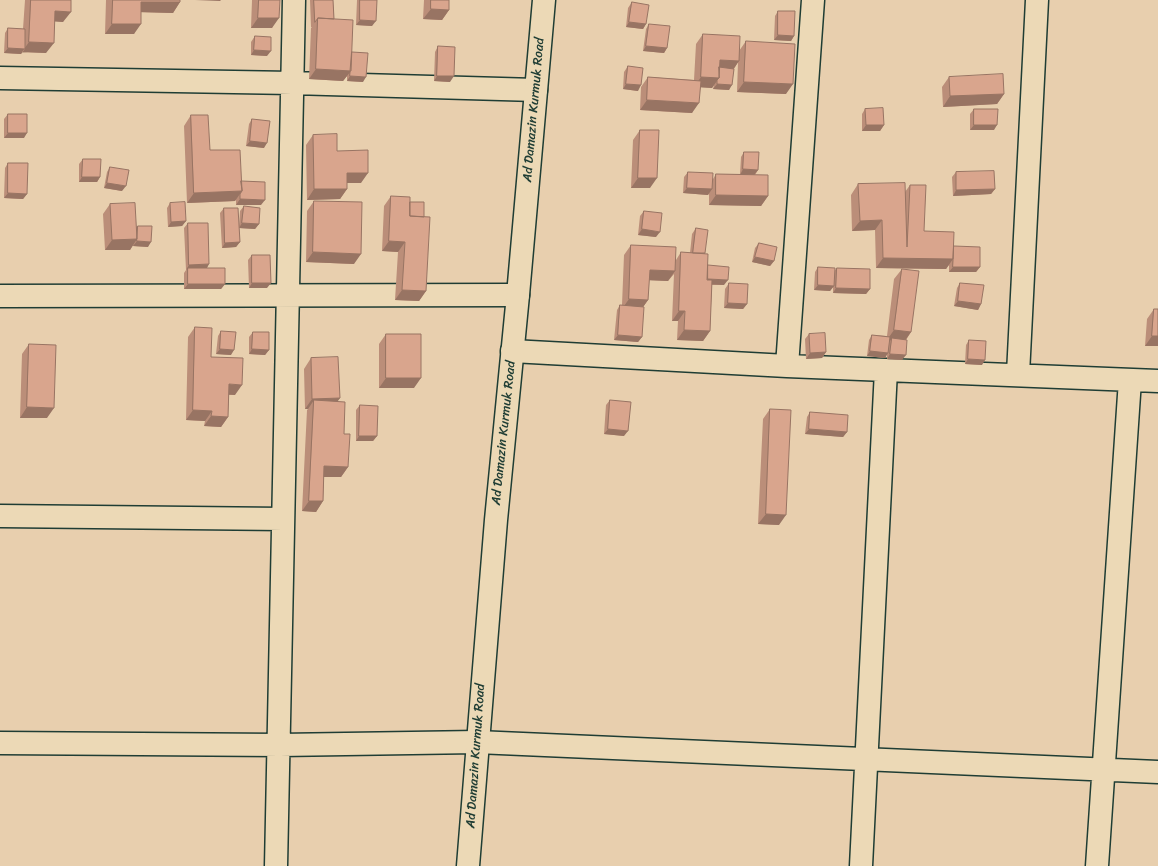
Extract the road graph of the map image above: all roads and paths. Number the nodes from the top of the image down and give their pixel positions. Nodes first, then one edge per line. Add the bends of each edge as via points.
1 (294, 0) edge
2 (544, 0) edge
3 (813, 0) edge
4 (1038, 0) edge
5 (0, 78) edge
6 (292, 83) junction
7 (536, 90) junction
8 (518, 294) junction
9 (0, 296) edge
10 (287, 296) junction
11 (512, 351) junction
12 (787, 366) junction
13 (886, 370) junction
14 (1018, 374) junction
15 (1130, 380) junction
16 (1158, 381) edge
17 (0, 516) edge
18 (284, 519) junction
19 (477, 742) junction
20 (0, 743) edge
21 (280, 745) junction
22 (867, 758) junction
23 (1104, 769) junction
24 (1158, 772) edge
25 (276, 866) edge
26 (468, 866) edge
27 (861, 866) edge
28 (1097, 866) edge

1 - 6 main road
2 - 7 main road, Ad Damazin Kurmuk Road
3 - 12 main road
4 - 14 main road
5 - 6 main road
6 - 7 main road
6 - 10 main road
7 - 8 main road, Ad Damazin Kurmuk Road
8 - 10 main road
8 - 11 main road, Ad Damazin Kurmuk Road
9 - 10 main road
10 - 18 main road
11 - 12 main road
11 - 19 main road, Ad Damazin Kurmuk Road
12 - 13 main road
13 - 14 main road
13 - 22 main road
14 - 15 main road
15 - 16 main road
15 - 23 main road
17 - 18 main road
18 - 21 main road
19 - 21 main road
19 - 22 main road
19 - 26 main road, Ad Damazin Kurmuk Road
20 - 21 main road
21 - 25 main road
22 - 23 main road
22 - 27 main road
23 - 24 main road
23 - 28 main road

